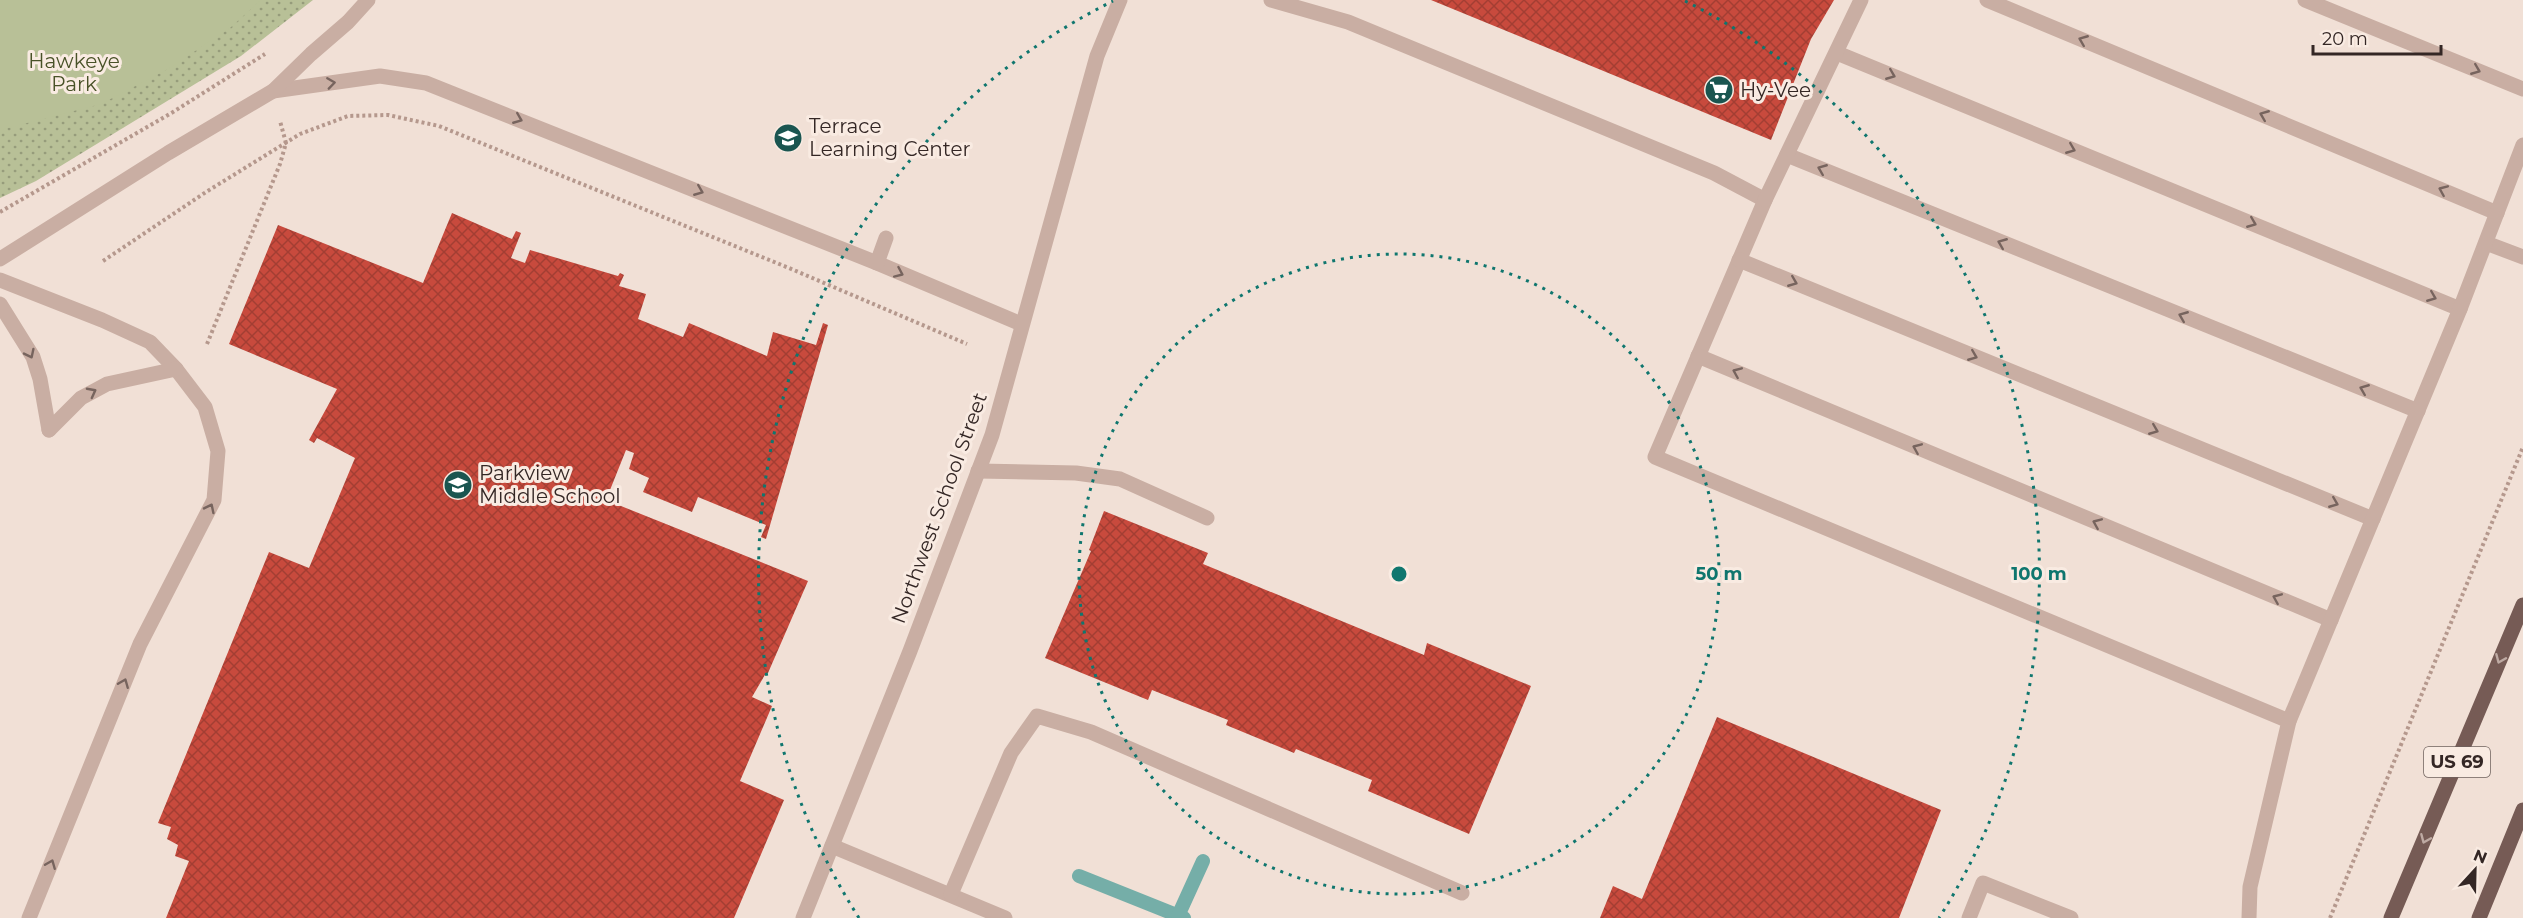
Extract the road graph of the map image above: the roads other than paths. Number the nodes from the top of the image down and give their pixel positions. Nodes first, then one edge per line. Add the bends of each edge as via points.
1 (368, 0) edge
2 (1120, 0) edge
3 (1271, 0) edge
4 (1861, 0) edge
5 (1987, 0) edge
6 (2305, 0) edge
7 (1837, 53) junction
8 (2523, 89) edge
9 (273, 91) junction
10 (2523, 145) edge
11 (1787, 155) junction
12 (1765, 200) junction
13 (2497, 213) junction
14 (886, 238) dead end
15 (2486, 243) junction
16 (2523, 257) edge
17 (0, 260) edge
18 (1739, 260) junction
19 (877, 263) junction
20 (0, 280) edge
21 (0, 304) edge
22 (2460, 309) junction
23 (1021, 324) junction
24 (1698, 356) junction
25 (176, 369) junction
26 (2418, 411) junction
27 (978, 471) junction
28 (1207, 518) dead end
29 (2373, 519) junction
30 (2523, 605) edge
31 (2331, 620) junction
32 (2289, 721) junction
33 (2523, 810) edge
34 (832, 846) junction
35 (1462, 893) dead end
36 (951, 894) junction
37 (29, 918) edge
38 (803, 918) edge
39 (1005, 918) edge
40 (1969, 918) edge
41 (2071, 918) edge
42 (2249, 918) edge
43 (2391, 918) edge
44 (2479, 918) edge

1 - 9 street
2 - 23 street, Northwest School Street via 1097,56
3 - 12 street via 1348,22 1714,173
4 - 7 street
13 -> 5 street
6 -> 8 street
7 - 11 street
7 -> 22 street
9 - 17 street
9 -> 19 street via 380,76 426,83
10 - 13 street
11 - 12 street
26 -> 11 street
12 - 18 street
13 - 15 street
14 - 19 street
15 - 16 street
15 - 22 street
18 - 24 street
18 -> 29 street
19 -> 23 street
20 - 25 street via 150,342
21 -> 25 street via 33,357 49,430 81,398 107,384
22 - 26 street
23 - 27 street, Northwest School Street via 992,435
31 -> 24 street
24 - 32 street via 1655,457
37 -> 25 street via 140,644 214,500 218,451 205,407
26 - 29 street
27 - 28 street via 1076,473 1120,479
27 - 34 street, Northwest School Street
29 - 31 street
30 -> 43 main road, US 69
31 - 32 street
32 - 42 street via 2250,886
33 - 44 main road
34 - 36 street
34 - 38 street, Northwest School Street
35 - 36 street via 1091,732 1037,716 1011,753
36 - 39 street
40 - 41 street via 1983,883

